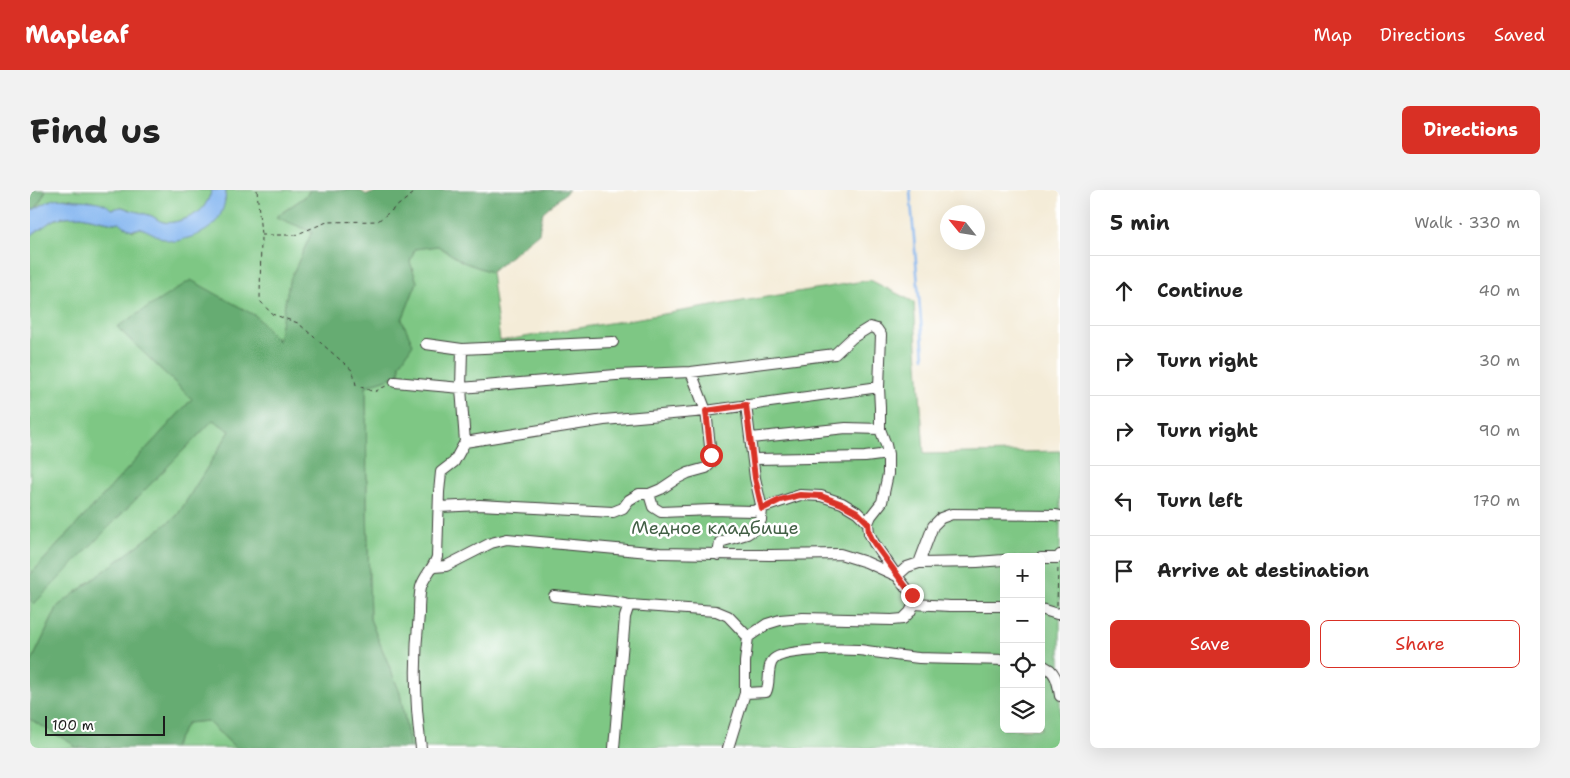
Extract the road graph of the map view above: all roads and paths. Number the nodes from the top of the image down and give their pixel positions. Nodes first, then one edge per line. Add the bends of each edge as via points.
1 (258, 190) edge
2 (415, 190) edge
3 (261, 235) junction
4 (613, 342) dead end
5 (426, 344) dead end
6 (462, 349) junction
7 (691, 372) junction
8 (396, 382) joint
9 (879, 387) junction
10 (461, 388) junction
11 (746, 405) junction
12 (706, 411) junction
13 (880, 429) junction
14 (751, 438) junction
15 (465, 442) junction
16 (888, 454) junction
17 (753, 459) junction
18 (649, 494) junction
19 (439, 508) junction
20 (762, 509) junction
21 (1060, 516) edge
22 (868, 523) junction
23 (718, 555) junction
24 (1059, 557) edge
25 (1045, 558) edge
26 (1000, 560) edge
27 (919, 563) junction
28 (434, 567) junction
29 (897, 576) junction
30 (554, 596) dead end
31 (914, 604) junction
32 (629, 605) junction
33 (1000, 606) edge
34 (1045, 610) edge
35 (1058, 613) edge
36 (748, 637) junction
37 (1000, 660) edge
38 (1045, 667) edge
39 (745, 693) junction
40 (1060, 696) edge
41 (421, 748) edge
42 (614, 748) edge
43 (728, 748) edge

1 - 3 path
2 - 3 path via 378,221 327,222 295,235
3 - 8 path via 260,301 272,314 298,323 353,371 356,385 374,392
4 - 6 street
5 - 6 street
6 - 10 street
7 - 9 street via 835,354 870,327 877,329 880,335
7 - 10 street
7 - 12 street
8 - 10 street
9 - 11 street
9 - 13 street
10 - 15 street
11 - 12 street
11 - 14 street
12 - 15 street via 604,420
12 - 18 street via 711,455 706,468 688,473
13 - 14 street via 846,428
13 - 16 street
14 - 17 street
15 - 19 street via 454,462 441,472
16 - 17 street
16 - 22 street via 882,502
17 - 20 street
18 - 19 street via 639,494 613,512 480,505
18 - 20 street via 654,508 660,512
19 - 28 street
20 - 22 street via 800,495 821,496 857,512
20 - 23 street via 756,528 720,542
21 - 27 street via 952,514 933,526
22 - 29 street via 874,543
23 - 28 street via 507,539 491,543 446,566
23 - 29 street via 840,554
24 - 25 street
24 - 35 path
26 - 27 street
27 - 29 street via 907,567
28 - 41 street via 421,586 417,626
29 - 31 street via 912,595
30 - 32 street
31 - 33 street
31 - 36 street via 903,619 780,620 767,624
32 - 36 street via 716,611 728,616
32 - 42 street via 625,617
34 - 35 street
36 - 39 street
37 - 39 street via 921,658 857,650 789,652 774,658 766,692
38 - 40 street via 1056,676
39 - 43 street

